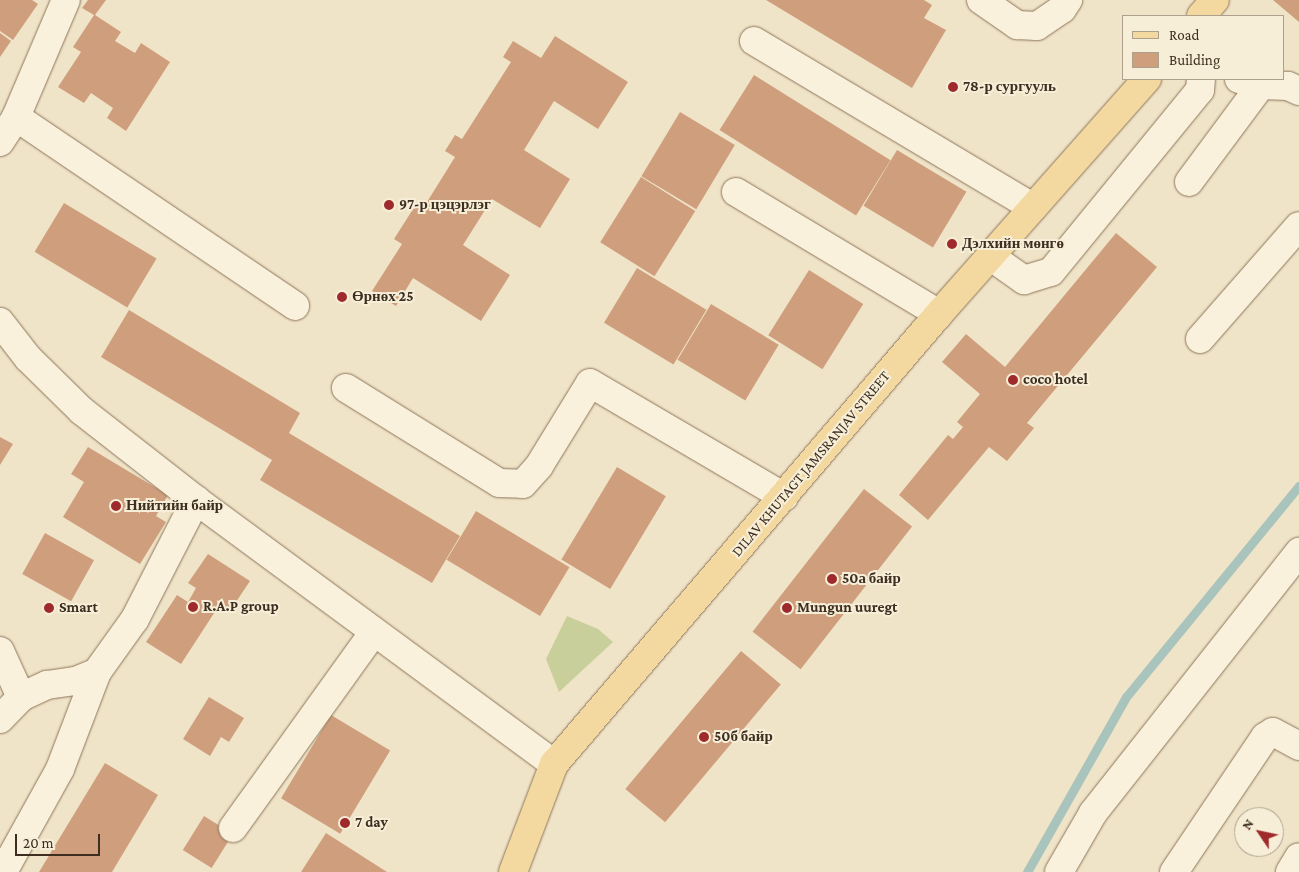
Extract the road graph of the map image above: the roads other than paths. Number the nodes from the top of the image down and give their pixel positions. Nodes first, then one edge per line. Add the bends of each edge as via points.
1 (65, 0) edge
2 (981, 0) edge
3 (1068, 0) edge
4 (1215, 0) edge
5 (1202, 15) edge
6 (754, 41) dead end
7 (1145, 80) edge
8 (1201, 80) edge
9 (1250, 82) edge
10 (1299, 91) edge
11 (16, 117) junction
12 (0, 142) edge
13 (1189, 182) dead end
14 (736, 192) dead end
15 (1033, 207) junction
16 (1299, 226) edge
17 (990, 256) junction
18 (295, 306) dead end
19 (939, 314) junction
20 (0, 322) edge
21 (1200, 339) dead end
22 (346, 388) dead end
23 (784, 497) junction
24 (196, 500) junction
25 (1299, 552) edge
26 (374, 632) junction
27 (0, 651) edge
28 (97, 672) junction
29 (21, 696) junction
30 (0, 719) edge
31 (1299, 746) edge
32 (554, 764) junction
33 (233, 828) dead end
34 (1299, 857) edge
35 (3, 872) edge
36 (513, 872) edge
37 (1060, 872) edge
38 (1174, 872) edge
39 (1290, 872) edge

1 - 11 street
2 - 3 street via 1017,25 1037,26 1062,9
4 - 5 main road
6 - 15 street
7 - 15 main road, DILAV KHUTAGT JAMSRANJAV STREET
8 - 17 street via 1200,90 1051,272 1024,280
9 - 10 street via 1288,86
9 - 13 street
11 - 12 street
11 - 18 street
14 - 19 street
15 - 17 main road, DILAV KHUTAGT JAMSRANJAV STREET
16 - 21 street
17 - 19 main road, DILAV KHUTAGT JAMSRANJAV STREET
19 - 23 main road, DILAV KHUTAGT JAMSRANJAV STREET
20 - 24 street via 28,358 82,411
22 - 23 street via 500,482 523,484 539,466 590,384
23 - 32 main road, DILAV KHUTAGT JAMSRANJAV STREET
24 - 26 street
24 - 28 street via 135,619
25 - 37 street via 1093,813
26 - 32 street
26 - 33 street
27 - 29 street
28 - 29 street
28 - 35 street via 60,769
29 - 30 street
31 - 38 street via 1273,732 1265,737
32 - 36 main road, DILAV KHUTAGT JAMSRANJAV STREET
34 - 39 street

